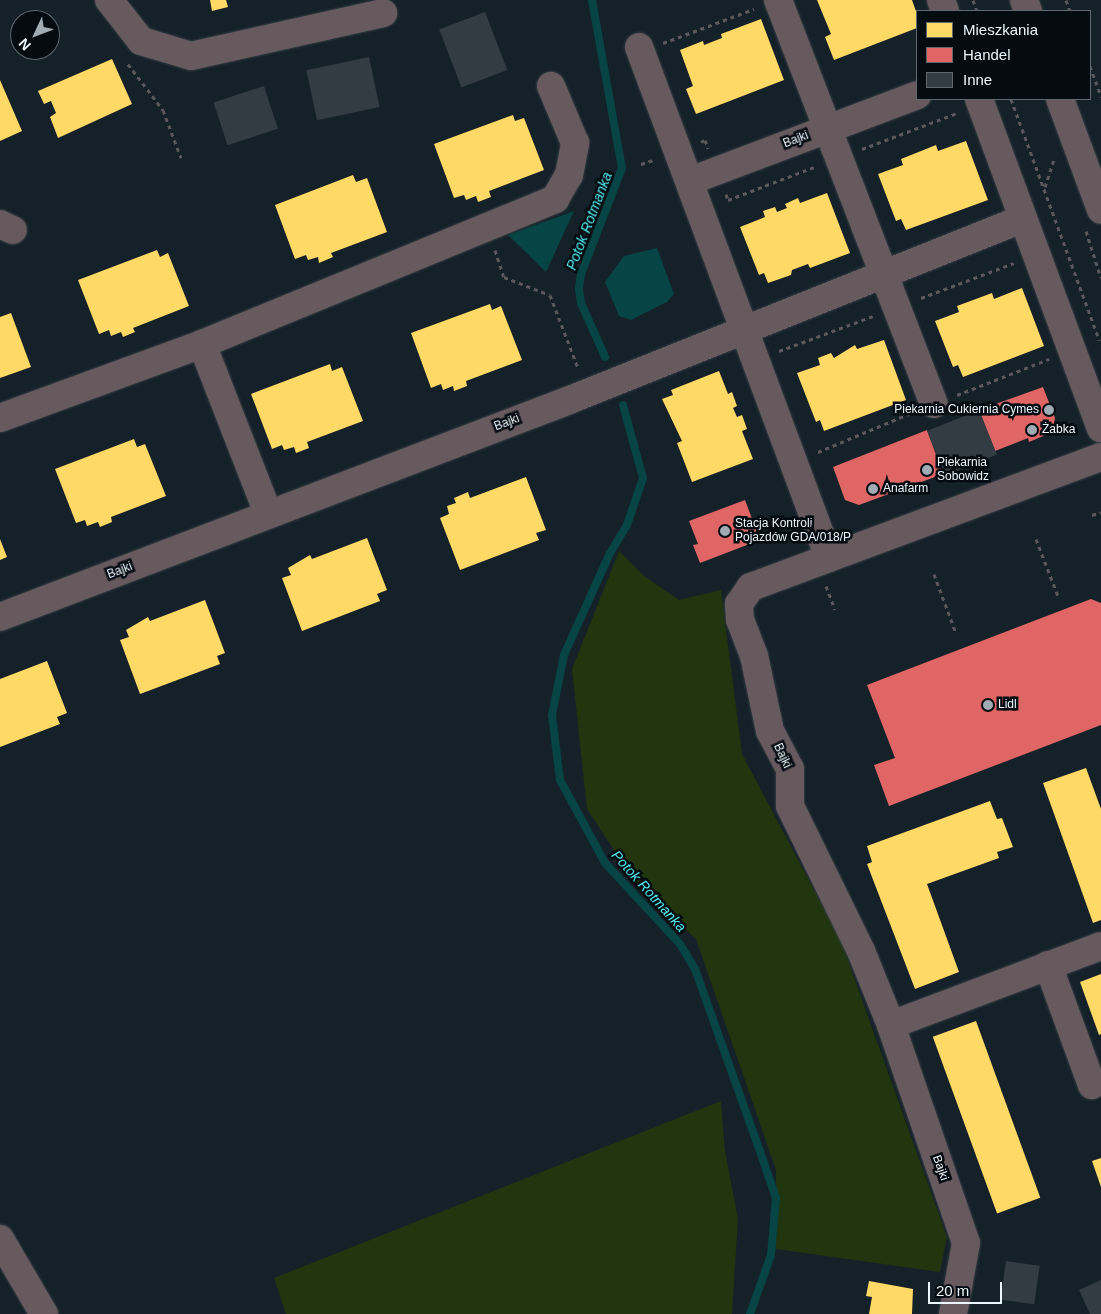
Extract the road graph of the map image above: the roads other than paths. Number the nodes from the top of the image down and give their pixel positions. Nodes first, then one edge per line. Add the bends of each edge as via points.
1 (109, 0) edge
2 (769, 3) edge
3 (382, 13) dead end
4 (640, 49) road end
5 (551, 86) dead end
6 (916, 95) edge
7 (979, 100) edge
8 (1060, 100) edge
9 (827, 128) junction
10 (690, 181) junction
11 (1101, 210) edge
12 (1023, 219) junction
13 (884, 275) junction
14 (746, 331) junction
15 (202, 344) junction
16 (934, 404) dead end
17 (0, 418) edge
18 (1101, 428) edge
19 (1101, 457) edge
20 (268, 513) junction
21 (827, 571) junction
22 (0, 617) edge
23 (1101, 946) edge
24 (1048, 965) junction
25 (891, 1025) junction
26 (1092, 1085) dead end
27 (0, 1239) edge
28 (44, 1314) edge
29 (953, 1314) edge

1 - 3 street via 141,42 191,56
2 - 9 street
4 - 10 street
5 - 15 street via 575,143 564,187 555,199
6 - 9 street, Bajki
7 - 12 street
8 - 11 main road
9 - 10 street, Bajki
9 - 13 street
10 - 14 street
12 - 13 street, Bajki
12 - 18 street
13 - 14 street, Bajki
13 - 16 street
14 - 20 street, Bajki
14 - 21 street
15 - 17 street
15 - 20 street
19 - 21 street, Bajki
20 - 22 street, Bajki
21 - 25 street, Bajki via 751,587 739,604 740,620 754,656 770,730 790,769 790,806 861,951
23 - 24 street
24 - 25 street
24 - 26 street
25 - 29 street, Bajki via 966,1243
27 - 28 street

